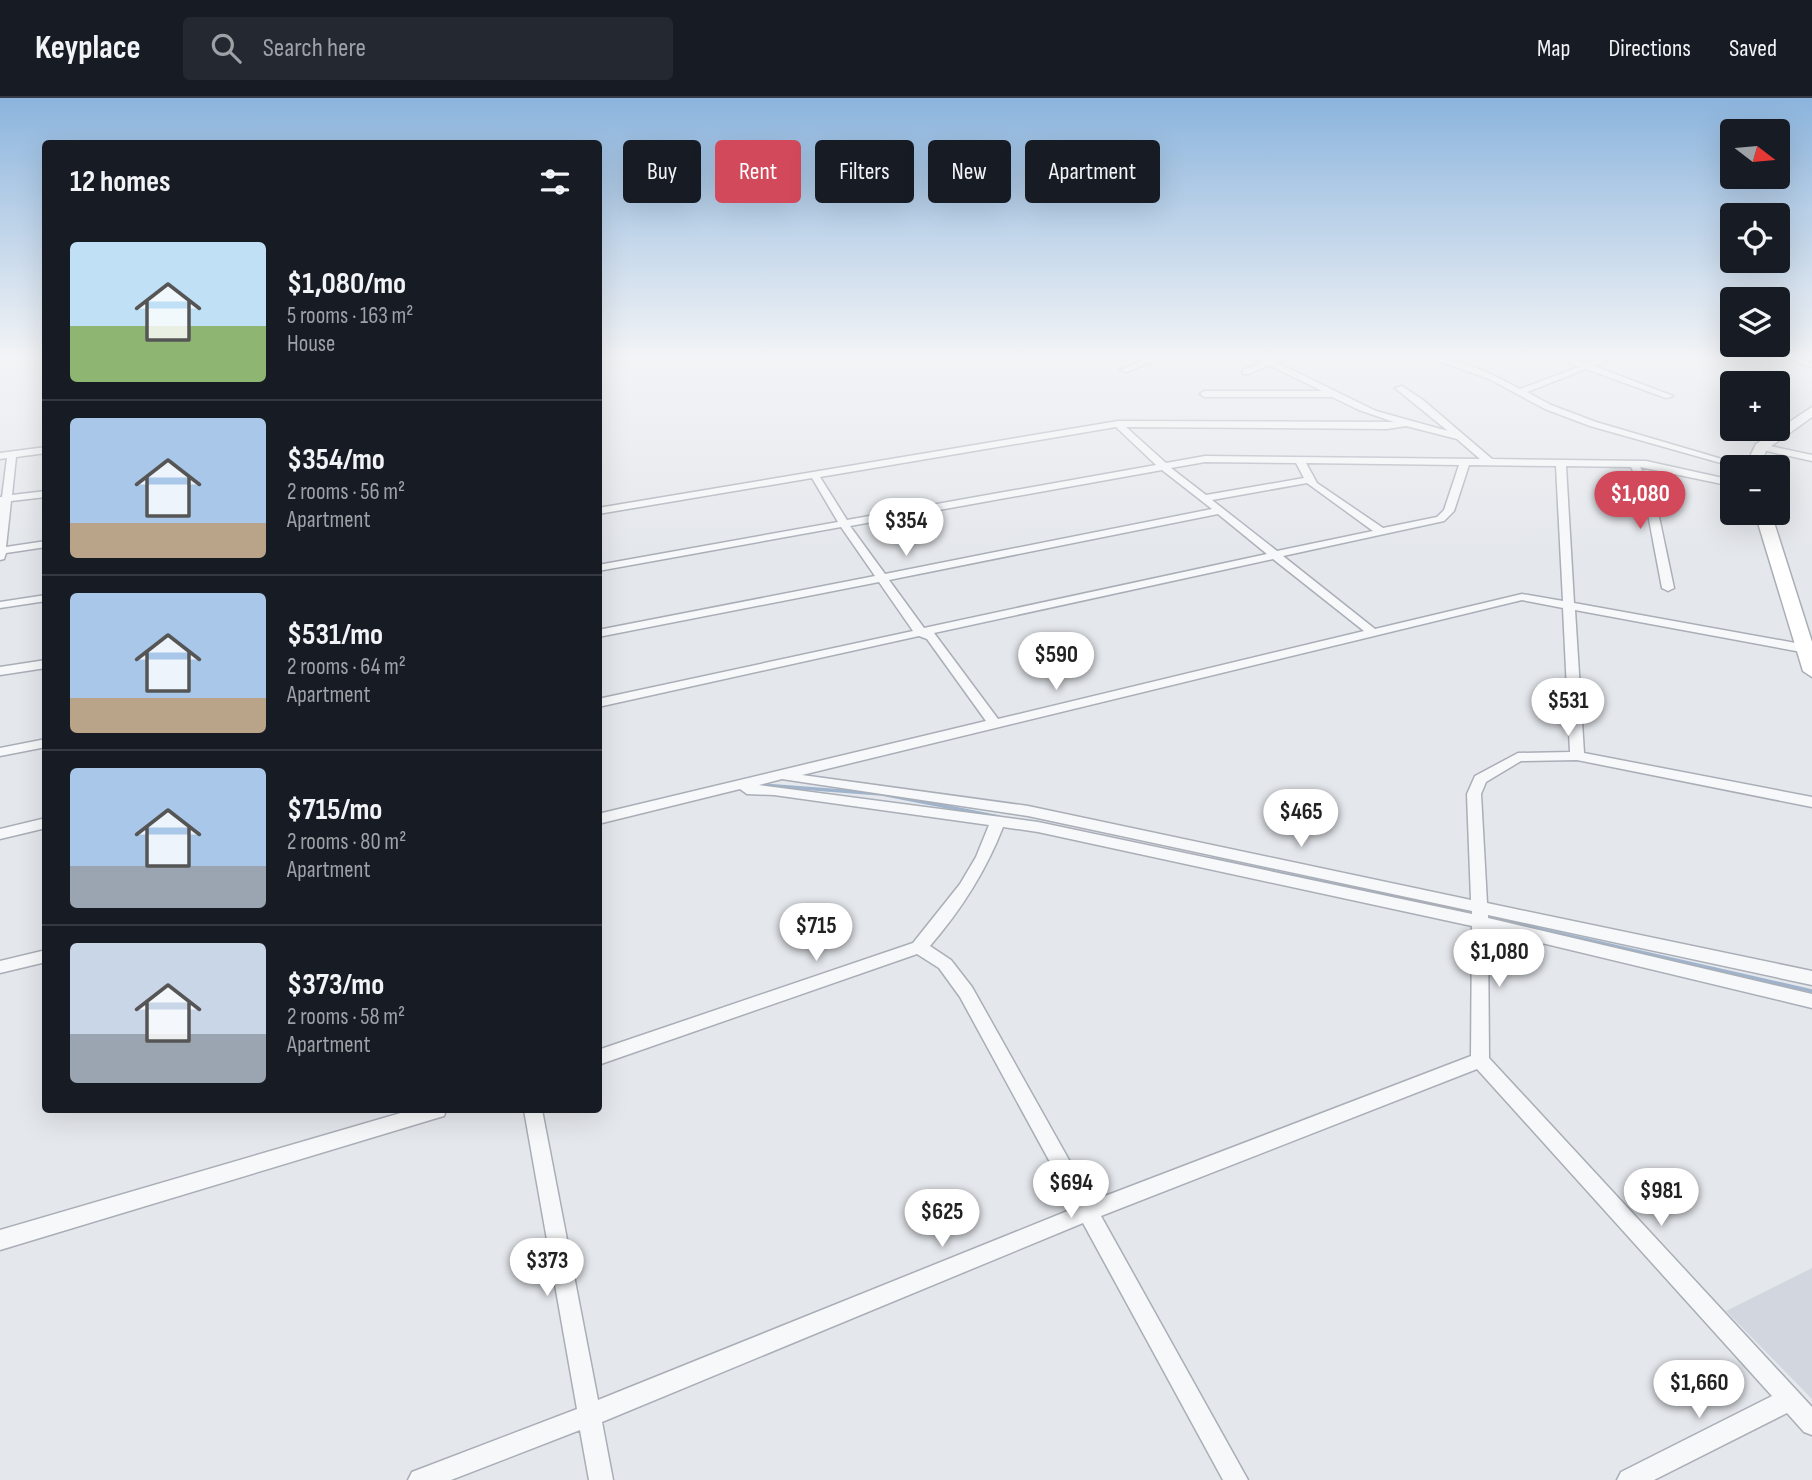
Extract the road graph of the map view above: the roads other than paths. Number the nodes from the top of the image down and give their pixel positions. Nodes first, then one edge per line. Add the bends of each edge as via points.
1 (1404, 423) edge
2 (1409, 423) edge
3 (1443, 423) edge
4 (1592, 423) edge
5 (1794, 423) edge
6 (1118, 424) junction
7 (1456, 436) junction
8 (1761, 447) junction
9 (42, 450) edge
10 (12, 454) junction
11 (1757, 455) edge
12 (0, 456) edge
13 (1812, 458) edge
14 (1299, 459) junction
15 (1720, 460) edge
16 (1465, 461) junction
17 (1489, 462) junction
18 (1561, 464) junction
19 (1634, 464) junction
20 (1162, 465) junction
21 (814, 474) junction
22 (1310, 480) junction
23 (1720, 480) edge
24 (42, 495) edge
25 (1205, 498) junction
26 (3, 500) edge
27 (602, 511) edge
28 (1219, 511) junction
29 (844, 524) junction
30 (1767, 525) edge
31 (1382, 532) junction
32 (42, 545) edge
33 (0, 551) edge
34 (1276, 555) junction
35 (0, 557) edge
36 (602, 567) edge
37 (883, 579) junction
38 (1668, 588) dead end
39 (42, 599) edge
40 (1568, 604) junction
41 (0, 605) edge
42 (602, 633) edge
43 (921, 633) junction
44 (1373, 633) junction
45 (1809, 649) edge
46 (42, 665) edge
47 (0, 671) edge
48 (1812, 671) edge
49 (602, 702) edge
50 (995, 724) junction
51 (42, 745) edge
52 (0, 752) edge
53 (1577, 756) junction
54 (780, 776) junction
55 (729, 788) junction
56 (1812, 802) edge
57 (602, 818) edge
58 (998, 821) junction
59 (42, 824) edge
60 (0, 834) edge
61 (1479, 913) junction
62 (919, 947) junction
63 (42, 957) edge
64 (0, 967) edge
65 (1812, 978) edge
66 (1812, 1001) edge
67 (602, 1057) edge
68 (1480, 1060) junction
69 (427, 1113) edge
70 (534, 1113) edge
71 (1090, 1211) junction
72 (0, 1240) edge
73 (1788, 1400) junction
74 (590, 1415) junction
75 (1812, 1424) edge
76 (420, 1480) edge
77 (601, 1480) edge
78 (1236, 1480) edge
79 (1629, 1480) edge

1 - 6 street
2 - 7 street
3 - 7 street
4 - 15 street
5 - 8 main road
6 - 20 street
6 - 21 street
7 - 17 street
8 - 11 main road
8 - 13 street
9 - 10 street
10 - 12 street
10 - 26 street
14 - 16 street
14 - 20 street via 1205,459
14 - 22 street
16 - 17 street
16 - 31 street via 1446,516
17 - 18 street
18 - 19 street
18 - 40 street
19 - 23 street
19 - 38 street via 1649,494
20 - 25 street
20 - 29 street
21 - 27 street
21 - 29 street
22 - 25 street
22 - 31 street
24 - 26 street
25 - 28 street
26 - 33 street
28 - 34 street
28 - 37 street
29 - 36 street
29 - 37 street
30 - 45 main road
31 - 34 street
32 - 33 street
33 - 35 street
34 - 43 street
34 - 44 street
37 - 42 street
37 - 43 street
39 - 41 street
40 - 44 street via 1522,597
40 - 45 street
40 - 53 street
43 - 49 street
43 - 50 street via 931,636
44 - 50 street
45 - 48 main road
46 - 47 street
50 - 54 street
51 - 52 street
53 - 56 street
53 - 61 street via 1518,757 1480,779 1475,794
54 - 55 street
54 - 61 street via 1028,811
55 - 57 street
55 - 58 street
58 - 61 street
58 - 62 street via 979,867 953,909
59 - 60 street
61 - 65 street
61 - 66 street
61 - 68 street
62 - 67 street
62 - 71 street via 944,964 966,992
63 - 64 street
68 - 71 street
68 - 73 street
69 - 72 street
70 - 74 street
71 - 74 street
71 - 78 street
73 - 75 street
73 - 79 street
74 - 76 street
74 - 77 street

